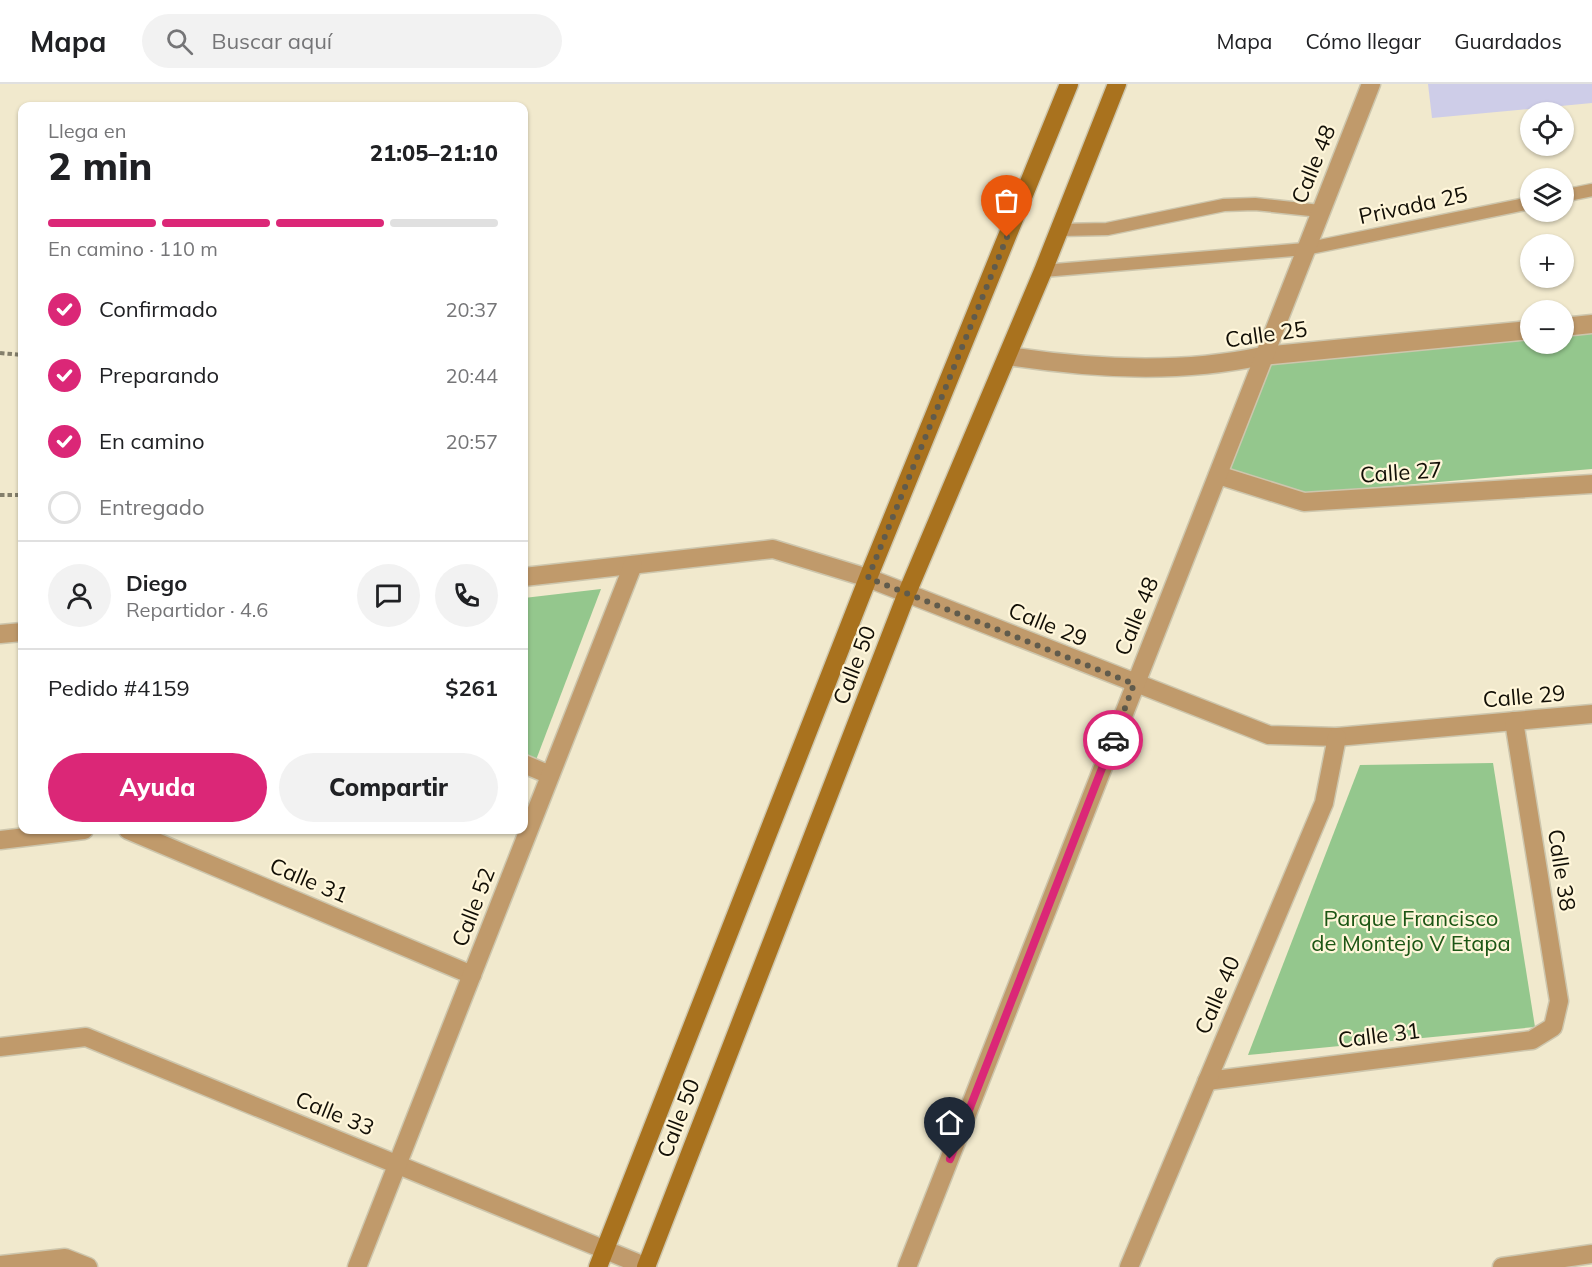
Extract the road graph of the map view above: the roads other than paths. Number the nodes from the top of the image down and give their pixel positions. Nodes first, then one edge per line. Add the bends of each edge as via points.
1 (1058, 84) edge
2 (1069, 84) edge
3 (1117, 84) edge
4 (1371, 84) edge
5 (1059, 110) junction
6 (1592, 190) edge
7 (1574, 194) edge
8 (1520, 205) edge
9 (1320, 211) junction
10 (1060, 230) junction
11 (1305, 249) junction
12 (1043, 272) junction
13 (1592, 324) edge
14 (1574, 326) edge
15 (1520, 331) edge
16 (1008, 356) junction
17 (1262, 356) junction
18 (1218, 475) junction
19 (1592, 484) edge
20 (633, 565) junction
21 (528, 577) edge
22 (868, 578) junction
23 (907, 593) junction
24 (18, 632) edge
25 (0, 634) edge
26 (1134, 684) junction
27 (1592, 714) edge
28 (1514, 721) junction
29 (1337, 737) junction
30 (528, 766) edge
31 (550, 775) junction
32 (528, 831) edge
33 (50, 834) edge
34 (137, 834) edge
35 (527, 834) edge
36 (0, 840) edge
37 (472, 975) junction
38 (1553, 1027) joint
39 (0, 1047) edge
40 (1207, 1081) junction
41 (398, 1165) junction
42 (605, 1250) junction
43 (1592, 1254) edge
44 (0, 1265) edge
45 (88, 1267) edge
46 (357, 1267) edge
47 (598, 1267) edge
48 (647, 1267) edge
49 (907, 1267) edge
50 (1129, 1267) edge
51 (1502, 1267) edge

1 - 5 main road
2 - 5 main road, Calle 50
3 - 10 main road, Calle 50
4 - 9 street, Calle 48
5 - 22 main road, Calle 50
6 - 7 lane
8 - 11 lane, Privada 25
9 - 10 lane via 1224,205 1107,229
9 - 11 street, Calle 48
10 - 12 main road, Calle 50
11 - 12 lane
11 - 17 street, Calle 48
12 - 16 main road, Calle 50
13 - 14 street
15 - 17 street, Calle 25
16 - 17 street, Calle 25 via 1080,367 1221,365
16 - 23 main road, Calle 50
17 - 18 street, Calle 48
18 - 19 street, Calle 27 via 1304,502
18 - 26 street, Calle 48
20 - 21 street, Calle 29
20 - 22 street, Calle 29 via 773,549
20 - 31 street, Calle 52
22 - 23 street, Calle 29
22 - 42 main road, Calle 50
23 - 26 street, Calle 29
23 - 48 main road, Calle 50
24 - 25 street
26 - 29 street, Calle 29 via 1269,735
26 - 49 street, Calle 48
27 - 28 street, Calle 29
28 - 29 street, Calle 29
28 - 38 street, Calle 38 via 1559,1001
29 - 40 street, Calle 40 via 1324,803
30 - 31 street
31 - 32 street, Calle 52
33 - 36 street
34 - 37 street, Calle 31
35 - 37 street, Calle 52
37 - 41 street, Calle 52
38 - 40 street, Calle 31 via 1533,1040
39 - 41 street, Calle 33 via 86,1037
40 - 50 street, Calle 40
41 - 42 street, Calle 33
41 - 46 street, Calle 52
42 - 47 main road, Calle 50
42 - 48 street, Calle 33
43 - 51 street
44 - 45 street via 65,1258

